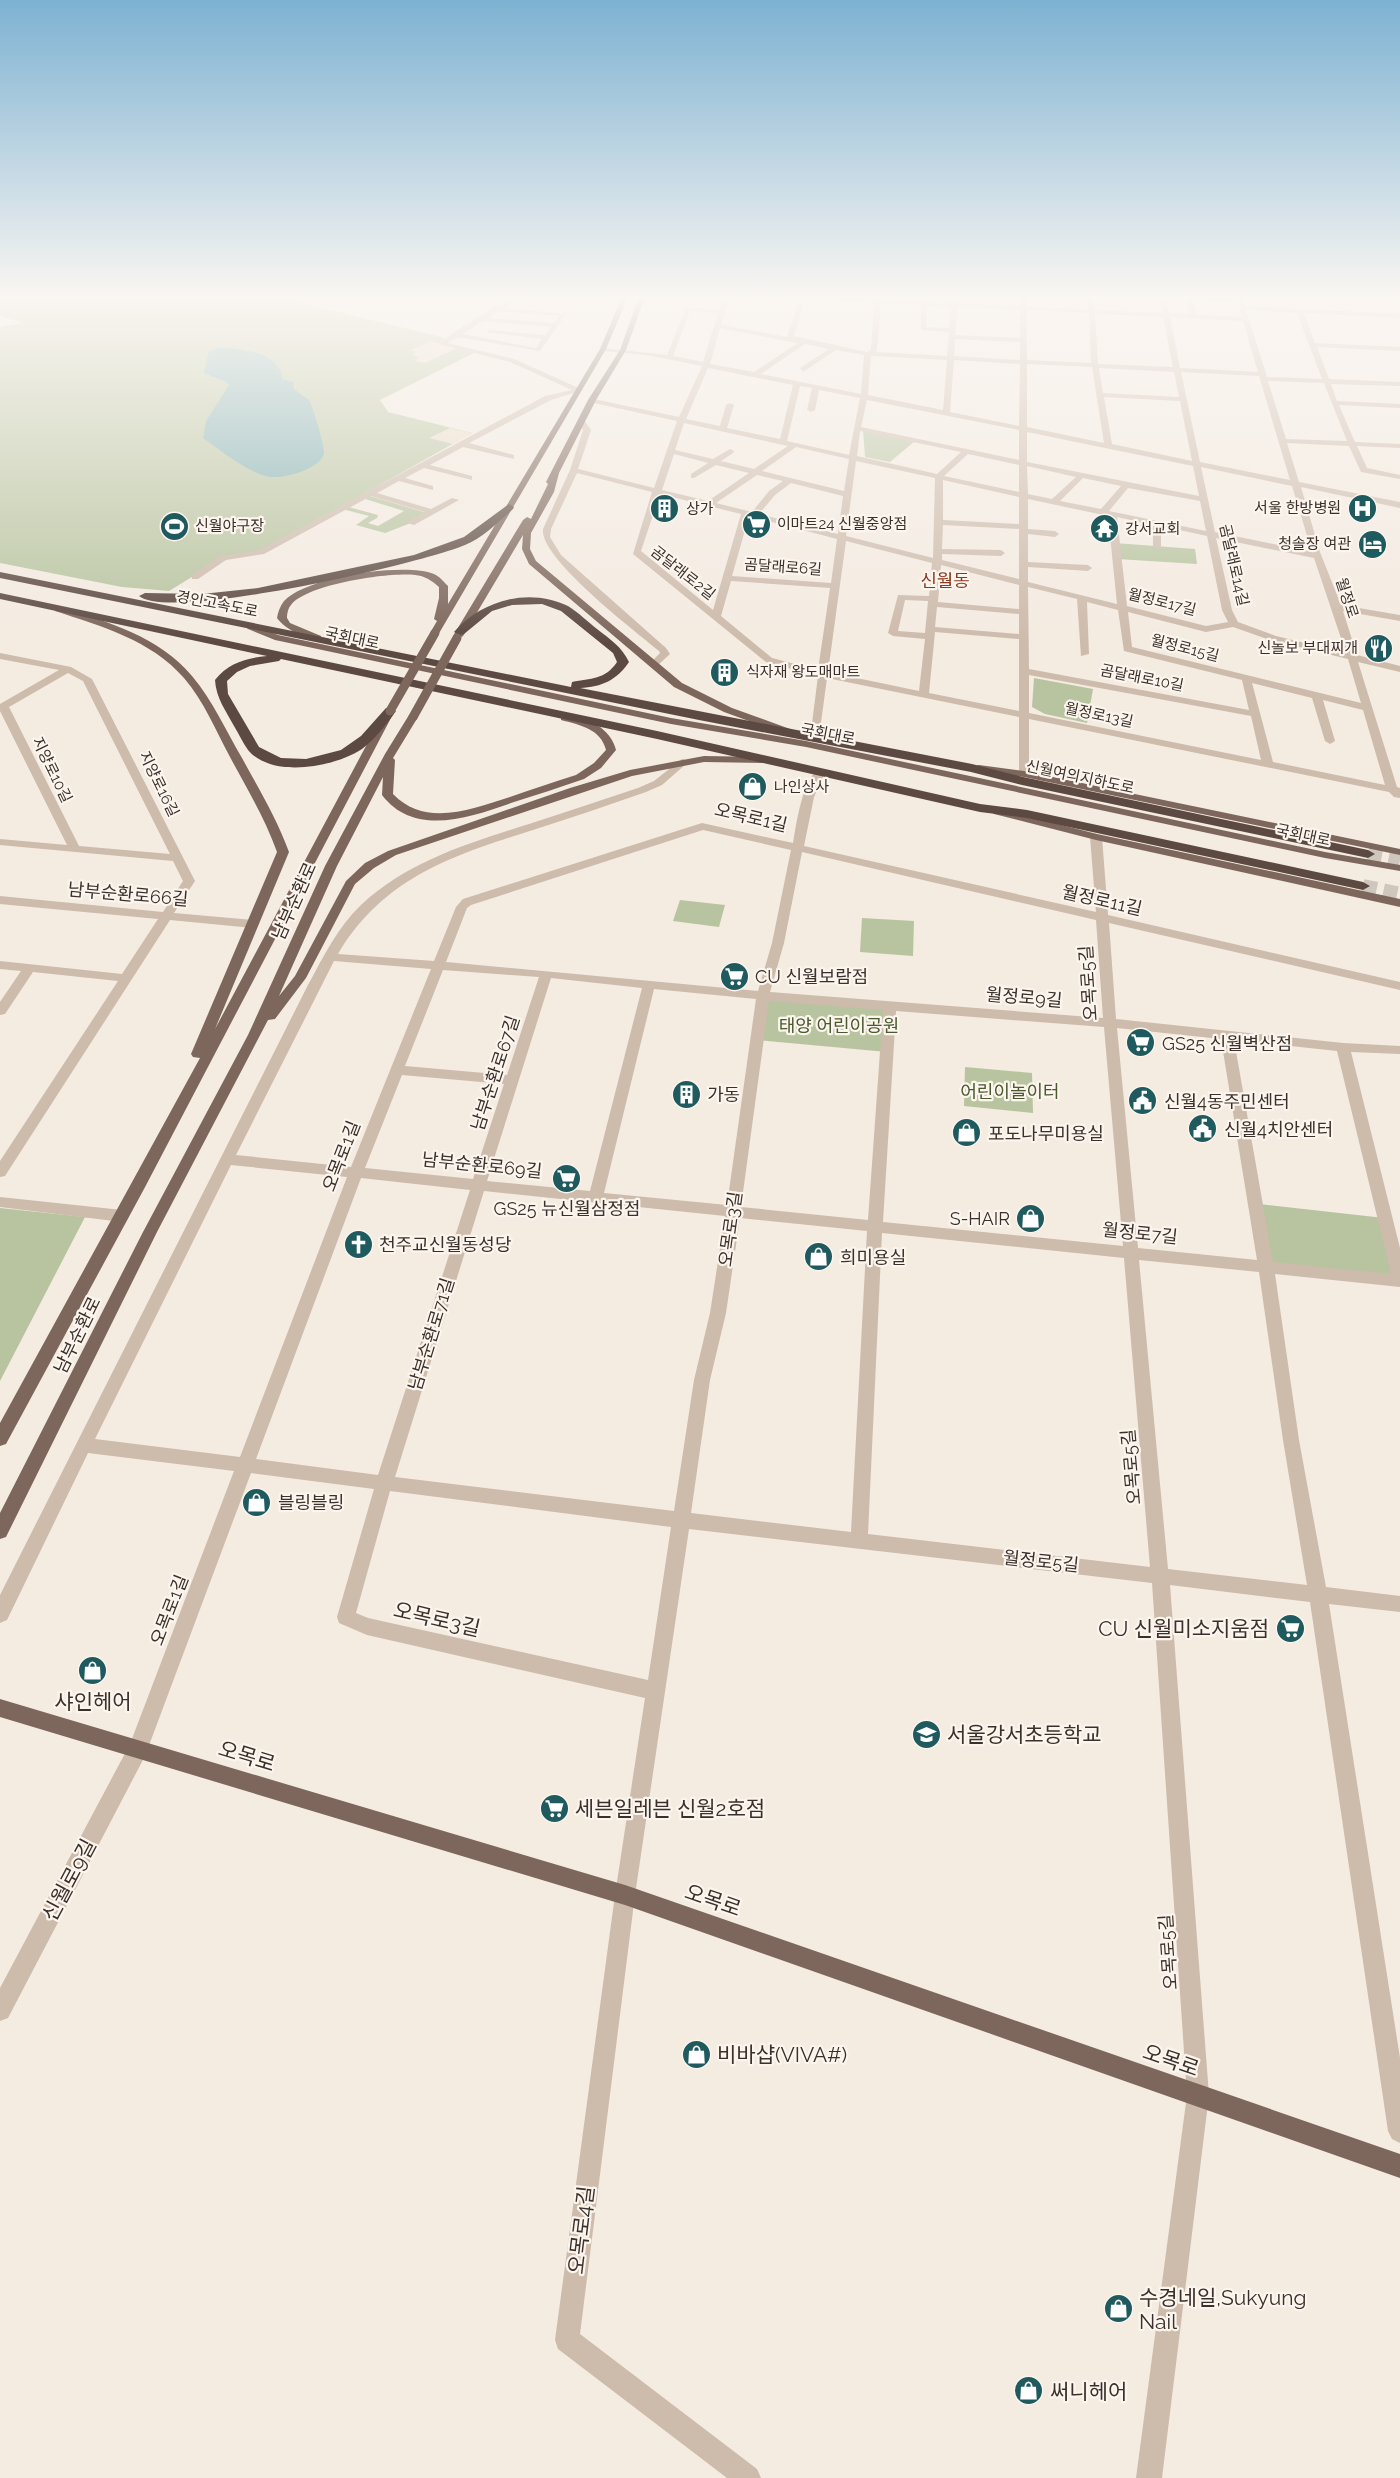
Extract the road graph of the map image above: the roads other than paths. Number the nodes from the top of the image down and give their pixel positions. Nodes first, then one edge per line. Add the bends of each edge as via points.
1 (521, 413) edge
2 (565, 413) edge
3 (586, 413) edge
4 (646, 413) edge
5 (685, 413) edge
6 (728, 413) edge
7 (790, 413) edge
8 (860, 413) edge
9 (939, 413) edge
10 (1024, 413) edge
11 (1103, 413) edge
12 (1186, 413) edge
13 (1275, 413) edge
14 (1340, 413) edge
15 (946, 414) joint
16 (681, 421) junction
17 (581, 422) junction
18 (857, 428) junction
19 (723, 429) junction
20 (1024, 429) junction
21 (1284, 441) junction
22 (783, 442) junction
23 (462, 444) junction
24 (794, 444) junction
25 (1352, 444) junction
26 (1108, 446) junction
27 (1400, 446) edge
28 (670, 451) junction
29 (730, 451) dead end
30 (967, 451) junction
31 (511, 457) dead end
32 (854, 458) junction
33 (716, 461) junction
34 (1024, 462) junction
35 (1086, 463) dead end
36 (1197, 464) junction
37 (422, 465) junction
38 (574, 470) junction
39 (756, 470) junction
40 (555, 473) junction
41 (1079, 474) junction
42 (694, 476) dead end
43 (939, 476) junction
44 (1400, 477) edge
45 (396, 478) junction
46 (469, 478) dead end
47 (790, 480) junction
48 (1297, 484) junction
49 (1126, 485) junction
50 (430, 488) dead end
51 (655, 492) junction
52 (368, 493) junction
53 (849, 495) junction
54 (1025, 496) junction
55 (1204, 498) junction
56 (455, 500) dead end
57 (1054, 502) junction
58 (710, 504) junction
59 (1400, 505) edge
60 (509, 507) junction
61 (432, 512) junction
62 (1107, 513) junction
63 (749, 515) junction
64 (938, 522) junction
65 (411, 523) dead end
66 (1157, 523) junction
67 (1024, 529) junction
68 (1211, 533) junction
69 (1055, 534) dead end
70 (842, 538) junction
71 (1157, 546) dead end
72 (938, 551) junction
73 (1001, 553) dead end
74 (1318, 556) junction
75 (937, 562) junction
76 (1023, 564) junction
77 (1088, 568) dead end
78 (0, 575) edge
79 (195, 577) dead end
80 (728, 578) junction
81 (31, 582) junction
82 (1024, 584) junction
83 (835, 586) junction
84 (0, 589) edge
85 (0, 596) edge
86 (1082, 599) junction
87 (933, 601) junction
88 (1124, 607) junction
89 (1336, 607) junction
90 (56, 608) junction
91 (1024, 612) junction
92 (716, 616) junction
93 (1400, 618) edge
94 (1234, 624) junction
95 (251, 627) junction
96 (436, 631) junction
97 (929, 633) junction
98 (458, 635) junction
99 (1024, 637) junction
100 (318, 638) junction
101 (1084, 654) dead end
102 (0, 656) edge
103 (1350, 657) junction
104 (298, 658) junction
105 (654, 664) junction
106 (68, 669) junction
107 (1400, 669) edge
108 (1024, 671) junction
109 (421, 673) joint
110 (823, 674) junction
111 (1246, 678) junction
112 (540, 684) junction
113 (924, 695) junction
114 (1317, 696) junction
115 (2, 707) edge
116 (1367, 708) junction
117 (390, 711) junction
118 (545, 711) junction
119 (1255, 714) junction
120 (1024, 715) junction
121 (786, 731) junction
122 (814, 737) junction
123 (1330, 741) dead end
124 (390, 754) junction
125 (770, 760) junction
126 (682, 762) junction
127 (1268, 765) junction
128 (972, 768) junction
129 (820, 772) junction
130 (1024, 774) junction
131 (1397, 793) edge
132 (980, 808) junction
133 (1096, 837) junction
134 (0, 842) edge
135 (796, 847) junction
136 (74, 848) junction
137 (1400, 852) edge
138 (1368, 854) tunnel mouth
139 (177, 858) junction
140 (1400, 868) edge
141 (1400, 873) edge
142 (1363, 886) tunnel mouth
143 (0, 900) edge
144 (1400, 903) edge
145 (167, 916) junction
146 (1103, 918) junction
147 (253, 924) junction
148 (330, 957) junction
149 (0, 965) edge
150 (440, 965) junction
151 (30, 968) junction
152 (546, 974) junction
153 (126, 978) junction
154 (296, 983) junction
155 (649, 984) junction
156 (314, 985) junction
157 (1400, 986) edge
158 (763, 996) junction
159 (890, 1006) junction
160 (0, 1011) edge
161 (1110, 1023) junction
162 (255, 1035) junction
163 (1227, 1035) junction
164 (1343, 1047) junction
165 (1400, 1050) edge
166 (396, 1070) junction
167 (512, 1080) junction
168 (160, 1146) junction
169 (226, 1159) junction
170 (0, 1172) edge
171 (356, 1172) junction
172 (478, 1184) junction
173 (596, 1196) junction
174 (0, 1202) edge
175 (733, 1210) junction
176 (122, 1216) junction
177 (875, 1225) junction
178 (1131, 1252) junction
179 (1266, 1266) junction
180 (1400, 1280) edge
181 (0, 1439) edge
182 (83, 1445) junction
183 (244, 1466) junction
184 (384, 1483) junction
185 (681, 1520) junction
186 (0, 1531) edge
187 (859, 1541) junction
188 (1160, 1575) junction
189 (1318, 1594) junction
190 (1400, 1604) edge
191 (0, 1614) edge
192 (655, 1691) junction
193 (0, 1707) edge
194 (138, 1749) junction
195 (625, 1894) junction
196 (0, 2010) edge
197 (1198, 2095) junction
198 (1400, 2131) edge
199 (1400, 2166) edge
200 (748, 2478) edge
201 (1149, 2478) edge

1 - 23 street
2 - 60 main road, 남부순환로
3 - 17 main road, 남부순환로
4 - 16 street
5 - 16 street, 곰달래로2길
6 - 19 street
7 - 22 street
8 - 18 street, 곰달래로6길
9 - 15 street
10 - 20 street
11 - 26 street
12 - 36 street, 곰달래로14길
13 - 21 street, 월정로
14 - 25 street
15 - 20 street
16 - 19 street
16 - 28 street, 곰달래로2길
17 - 38 street via 587,430
17 - 40 main road, 남부순환로
18 - 30 street
18 - 32 street, 곰달래로6길
19 - 22 street
20 - 26 street
20 - 34 street
21 - 25 street
21 - 48 street, 월정로
22 - 24 street
23 - 31 street
23 - 37 street
24 - 32 street
24 - 39 street
25 - 27 street
25 - 44 street via 1364,470
26 - 36 street
28 - 33 street
28 - 51 street, 곰달래로2길
29 - 33 street
30 - 34 street
30 - 43 street
32 - 43 street
32 - 53 street, 곰달래로6길
33 - 39 street
33 - 42 street
34 - 41 street
34 - 54 street
35 - 41 street
36 - 48 street
36 - 55 street, 곰달래로14길
37 - 45 street
37 - 46 street
38 - 51 street, 월정로17길
38 - 105 street via 546,537 558,557 663,650 665,654
39 - 47 street
39 - 58 street
40 - 98 main road, 남부순환로
40 - 105 main road via 550,492 527,533 526,549 532,562
41 - 49 street
41 - 57 street
43 - 54 street
43 - 64 street
45 - 50 street
45 - 52 street
47 - 53 street
47 - 63 street
48 - 59 street
48 - 74 street, 월정로
49 - 55 street
49 - 62 street
51 - 58 street, 월정로17길
51 - 92 street, 곰달래로2길 via 636,552
52 - 61 street
52 - 79 street via 261,552 223,558
53 - 70 street, 곰달래로6길
54 - 57 street
54 - 67 street
55 - 68 street, 곰달래로14길
56 - 61 street
57 - 62 street
58 - 63 street, 월정로17길
60 - 81 highway via 462,543 278,590 155,597
60 - 96 main road, 남부순환로
61 - 65 street
62 - 66 street
62 - 88 street, 월정로15길
63 - 70 street, 월정로17길
63 - 80 street
64 - 67 street
64 - 72 street
66 - 68 street
66 - 71 street
67 - 69 street
67 - 76 street
68 - 74 street
68 - 94 street, 곰달래로14길 via 1227,610
70 - 75 street, 월정로17길
70 - 83 street, 곰달래로6길
72 - 73 street
72 - 75 street
74 - 89 street, 월정로
75 - 82 street, 월정로17길
75 - 87 street
76 - 77 street
76 - 82 street
78 - 81 highway, 경인고속도로
80 - 83 street, 곰달래로6길
80 - 92 street
81 - 95 highway, 경인고속도로
82 - 86 street, 월정로17길
82 - 91 street
83 - 110 street, 곰달래로6길
84 - 109 highway, 경인고속도로
85 - 90 highway
86 - 88 street, 월정로17길
86 - 101 street
87 - 91 street
87 - 97 street
87 - 97 street via 901,597 893,633
88 - 94 street, 월정로17길 via 1206,629
88 - 111 street, 월정로15길 via 1127,649
89 - 93 street
89 - 103 street, 월정로
90 - 104 highway
90 - 147 main road via 138,639 165,656 202,696 275,827 283,852
91 - 99 street
92 - 110 street, 곰달래로2길 via 769,660
94 - 103 street, 곰달래로14길
95 - 100 highway, 경인고속도로
95 - 140 main road, 국회대로 via 275,637 660,719 806,744
96 - 100 main road via 443,586 429,574 405,570 298,595 283,609 282,618 287,625
96 - 117 main road, 남부순환로, bridge
97 - 99 street
97 - 113 street
98 - 112 highway via 499,604 543,601 565,609 618,651 623,662 618,672 593,685
98 - 124 main road, 남부순환로, bridge
99 - 108 street
100 - 112 highway, 경인고속도로
102 - 106 street, 지양로16길
103 - 107 street, 곰달래로14길
103 - 116 street, 월정로
104 - 117 highway via 244,663 221,680 222,694 262,756 287,763 331,758 360,744
104 - 118 highway
105 - 121 main road via 678,685 709,702
106 - 115 street
106 - 139 street, 지양로16길 via 90,683
108 - 119 street, 곰달래로10길
108 - 120 street
109 - 141 main road, 국회대로
110 - 113 street, 월정로13길
110 - 122 street, 곰달래로6길
111 - 114 street, 월정로15길
111 - 119 street
112 - 121 highway, 신월여의지하도로
113 - 120 street, 월정로13길
114 - 116 street, 월정로15길
114 - 123 street
115 - 136 street, 지양로10길
116 - 131 street, 월정로
117 - 168 main road, 남부순환로
118 - 124 main road via 603,733 611,750 594,770 580,777 468,814 430,817 396,806 387,795
118 - 125 highway
119 - 127 street
120 - 127 street, 월정로13길
120 - 130 street
121 - 122 highway, 신월여의지하도로
122 - 128 highway, 신월여의지하도로
124 - 162 main road, 남부순환로 via 331,866
125 - 126 main road via 722,758
125 - 129 highway
126 - 148 street via 658,783 642,790 450,853 414,870 364,909
126 - 154 main road via 574,790 374,862 350,883
127 - 131 street, 월정로13길
128 - 130 main road
128 - 138 highway, 신월여의지하도로 via 1022,782
129 - 132 highway
129 - 135 street, 오목로3길 via 808,797
130 - 137 main road
132 - 133 main road
132 - 142 highway via 1027,814
133 - 144 main road
133 - 146 street, 오목로5길
134 - 136 street
135 - 146 street, 월정로11길
135 - 150 street, 오목로1길 via 702,826 472,899 462,907
135 - 158 street, 오목로3길 via 778,943
136 - 139 street
139 - 145 street, 지양로16길 via 189,881
143 - 145 street, 남부순환로66길
145 - 147 street, 남부순환로66길
145 - 153 street, 지양로16길
146 - 157 street, 월정로11길
146 - 161 street, 오목로5길
147 - 168 main road
148 - 150 street
148 - 156 street
149 - 151 street
150 - 152 street
150 - 166 street, 오목로1길
151 - 153 street
151 - 160 street
152 - 155 street
152 - 167 street, 남부순환로67길
153 - 170 street, 지양로16길
154 - 156 street
154 - 162 main road
155 - 158 street
155 - 173 street
156 - 169 street
158 - 159 street, 월정로9길
158 - 175 street, 오목로3길
159 - 161 street, 월정로9길
159 - 177 street
161 - 163 street, 월정로9길
161 - 178 street, 오목로5길
162 - 186 main road, 남부순환로 via 150,1232
163 - 164 street, 월정로9길
163 - 179 street
164 - 165 street, 월정로9길
164 - 180 street
166 - 167 street
166 - 171 street, 오목로1길
167 - 172 street, 남부순환로67길
168 - 176 main road, 남부순환로
169 - 171 street, 남부순환로69길
169 - 182 street
171 - 172 street, 남부순환로69길
171 - 183 street, 오목로1길
172 - 173 street, 남부순환로69길
172 - 184 street, 남부순환로71길
173 - 175 street, 남부순환로69길
174 - 176 street
175 - 177 street, 월정로7길
175 - 185 street, 오목로3길
176 - 181 main road, 남부순환로
177 - 178 street, 월정로7길
177 - 187 street
178 - 179 street, 월정로7길
178 - 188 street, 오목로5길
179 - 180 street, 월정로7길
179 - 189 street
182 - 183 street
182 - 191 street
183 - 184 street
183 - 194 street, 오목로1길
184 - 185 street
184 - 192 street, 오목로3길 via 346,1617 367,1626
185 - 187 street, 월정로5길
185 - 192 street, 오목로3길
187 - 188 street, 월정로5길
188 - 189 street, 월정로5길
188 - 197 street, 오목로5길
189 - 190 street, 월정로5길
189 - 198 street
192 - 195 street, 오목로3길
193 - 194 main road, 오목로
194 - 195 main road, 오목로
194 - 196 street, 신월로9길
195 - 197 main road, 오목로
195 - 200 street, 오목로4길 via 567,2340
197 - 199 main road, 오목로
197 - 201 street, 오목로5길

